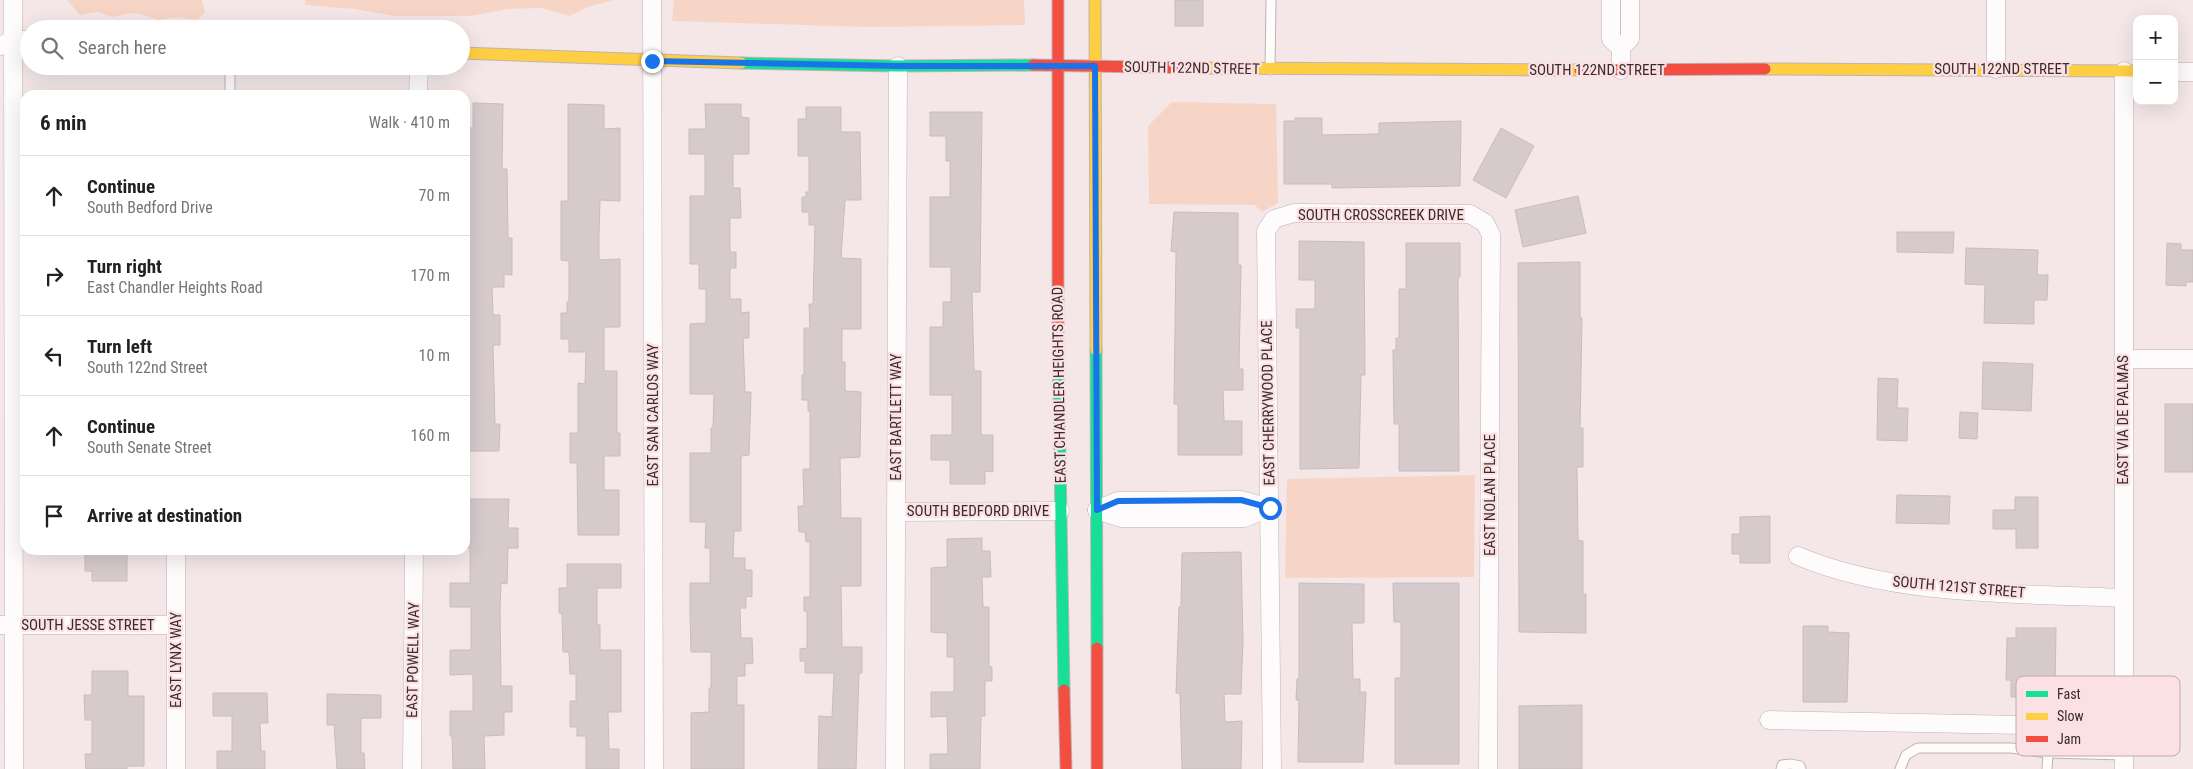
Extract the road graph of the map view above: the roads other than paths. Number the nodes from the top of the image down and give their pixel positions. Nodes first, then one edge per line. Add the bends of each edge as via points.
1 (13, 0) edge
2 (652, 0) edge
3 (1058, 0) edge
4 (1095, 0) edge
5 (1271, 0) edge
6 (1611, 0) edge
7 (1630, 0) edge
8 (1996, 0) edge
9 (14, 42) edge
10 (1621, 48) junction
11 (470, 53) edge
12 (652, 61) junction
13 (1057, 64) junction
14 (898, 66) junction
15 (1095, 66) junction
16 (1996, 69) junction
17 (1270, 70) junction
18 (1621, 70) junction
19 (2130, 71) edge
20 (2178, 72) edge
21 (2193, 72) edge
22 (230, 75) edge
23 (418, 75) edge
24 (230, 90) edge
25 (418, 90) edge
26 (1274, 219) joint
27 (1485, 223) joint
28 (2123, 359) junction
29 (2193, 359) edge
30 (1270, 508) junction
31 (1065, 510) junction
32 (1092, 510) junction
33 (896, 512) junction
34 (176, 555) edge
35 (414, 555) edge
36 (1798, 556) dead end
37 (2124, 598) junction
38 (6, 625) edge
39 (176, 625) junction
40 (2124, 676) edge
41 (1769, 720) dead end
42 (2016, 725) edge
43 (2016, 749) edge
44 (2048, 756) edge
45 (2073, 756) edge
46 (2124, 762) edge
47 (14, 769) edge
48 (176, 769) edge
49 (412, 769) edge
50 (654, 769) edge
51 (895, 769) edge
52 (1066, 769) edge
53 (1097, 769) edge
54 (1272, 769) edge
55 (1488, 769) edge
56 (1781, 769) edge
57 (1801, 769) edge
58 (1900, 769) edge
59 (2047, 769) edge

1 - 9 street
2 - 12 street, EAST SAN CARLOS WAY
3 - 13 street, EAST CHANDLER HEIGHTS ROAD
4 - 15 street
5 - 17 lane
6 - 10 street via 1611,39
7 - 10 street via 1630,40
8 - 16 street
9 - 38 street
10 - 18 street
11 - 12 street, SOUTH 122ND STREET
12 - 14 street, SOUTH 122ND STREET
12 - 50 street, EAST SAN CARLOS WAY
13 - 14 street, SOUTH 122ND STREET
13 - 15 street, SOUTH 122ND STREET
13 - 31 street, EAST CHANDLER HEIGHTS ROAD
14 - 33 street, EAST BARTLETT WAY
15 - 17 street, SOUTH 122ND STREET
15 - 32 street
16 - 18 street, SOUTH 122ND STREET
16 - 19 street, SOUTH 122ND STREET
17 - 18 street, SOUTH 122ND STREET
19 - 28 street, EAST VIA DE PALMAS
20 - 21 street
22 - 24 lane
23 - 25 street
26 - 27 street, SOUTH CROSSCREEK DRIVE via 1294,213 1470,214
26 - 30 street, EAST CHERRYWOOD PLACE via 1266,231
27 - 55 street, EAST NOLAN PLACE via 1491,235
28 - 29 street
28 - 37 street, EAST VIA DE PALMAS
30 - 32 street via 1241,500 1184,510 1118,501
30 - 54 street, EAST CHERRYWOOD PLACE
31 - 33 street, SOUTH BEDFORD DRIVE
31 - 52 street, EAST CHANDLER HEIGHTS ROAD
32 - 53 street
33 - 51 street, EAST BARTLETT WAY
34 - 39 street, EAST LYNX WAY
35 - 49 street, EAST POWELL WAY
36 - 37 street, SOUTH 121ST STREET via 1828,569 1908,586
37 - 40 street, EAST VIA DE PALMAS
38 - 39 street, SOUTH JESSE STREET
38 - 47 street
39 - 48 street, EAST LYNX WAY
41 - 42 street
43 - 58 lane via 1918,748 1906,755
44 - 59 lane
45 - 46 lane
56 - 57 lane via 1790,764

